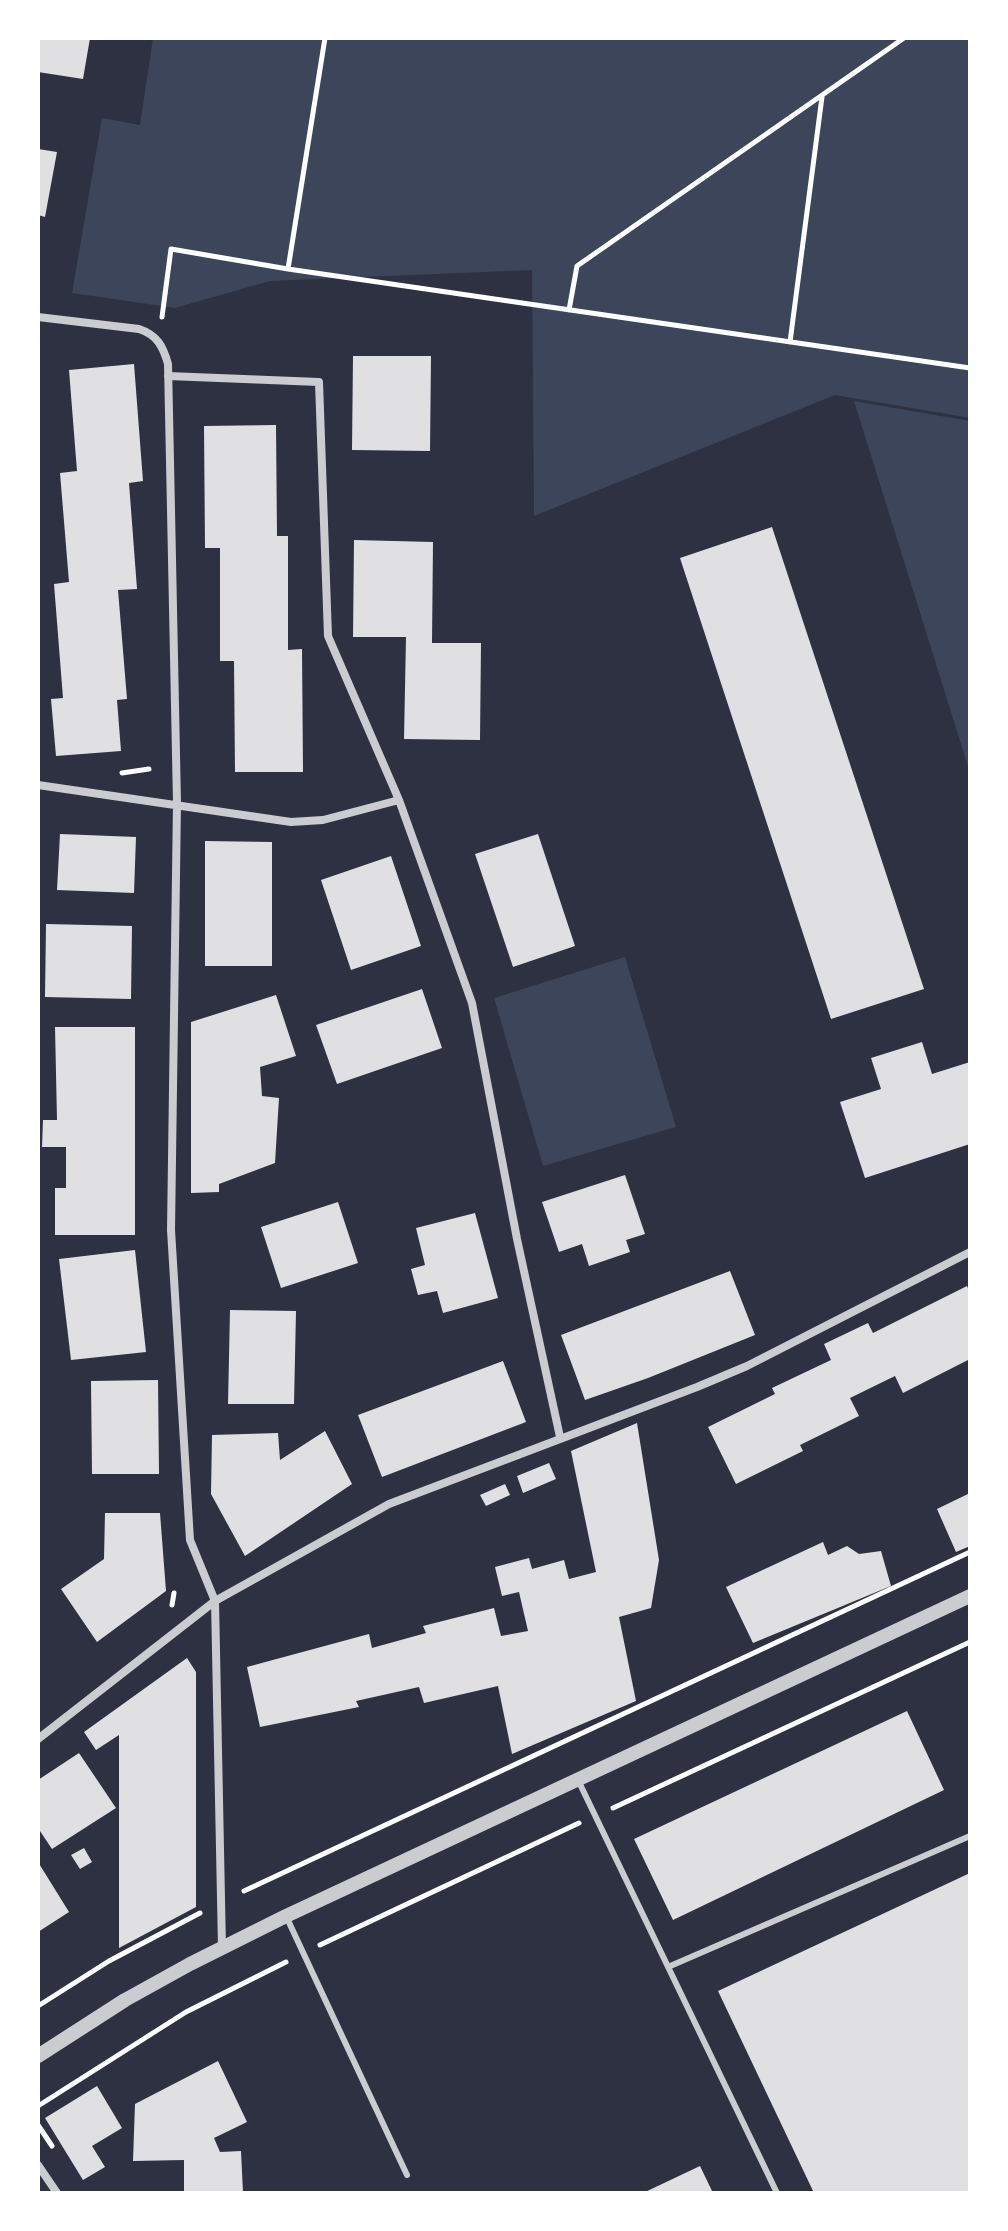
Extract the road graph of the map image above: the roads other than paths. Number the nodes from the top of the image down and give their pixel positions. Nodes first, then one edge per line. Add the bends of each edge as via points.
1 (38, 317) edge
2 (168, 376) junction
3 (38, 785) edge
4 (399, 800) junction
5 (177, 803) junction
6 (970, 1252) edge
7 (560, 1437) junction
8 (970, 1596) edge
9 (215, 1601) junction
10 (38, 1739) edge
11 (578, 1780) junction
12 (970, 1836) edge
13 (286, 1916) junction
14 (222, 1948) junction
15 (668, 1967) junction
16 (38, 2056) edge
17 (38, 2165) edge
18 (407, 2175) dead end
19 (57, 2193) edge
20 (777, 2193) edge

1 - 2 street via 139,329 156,338
2 - 4 street via 319,382 328,636
2 - 5 street
3 - 5 street
4 - 5 street via 305,822
4 - 7 street via 472,1003
5 - 9 street via 171,1230 190,1540
6 - 7 street via 747,1366
7 - 9 street via 389,1504
8 - 11 street
9 - 10 street
9 - 14 street
11 - 13 street
11 - 15 lane
12 - 15 lane
13 - 14 street
13 - 18 lane
14 - 16 street via 125,2000
15 - 20 lane
17 - 19 street

